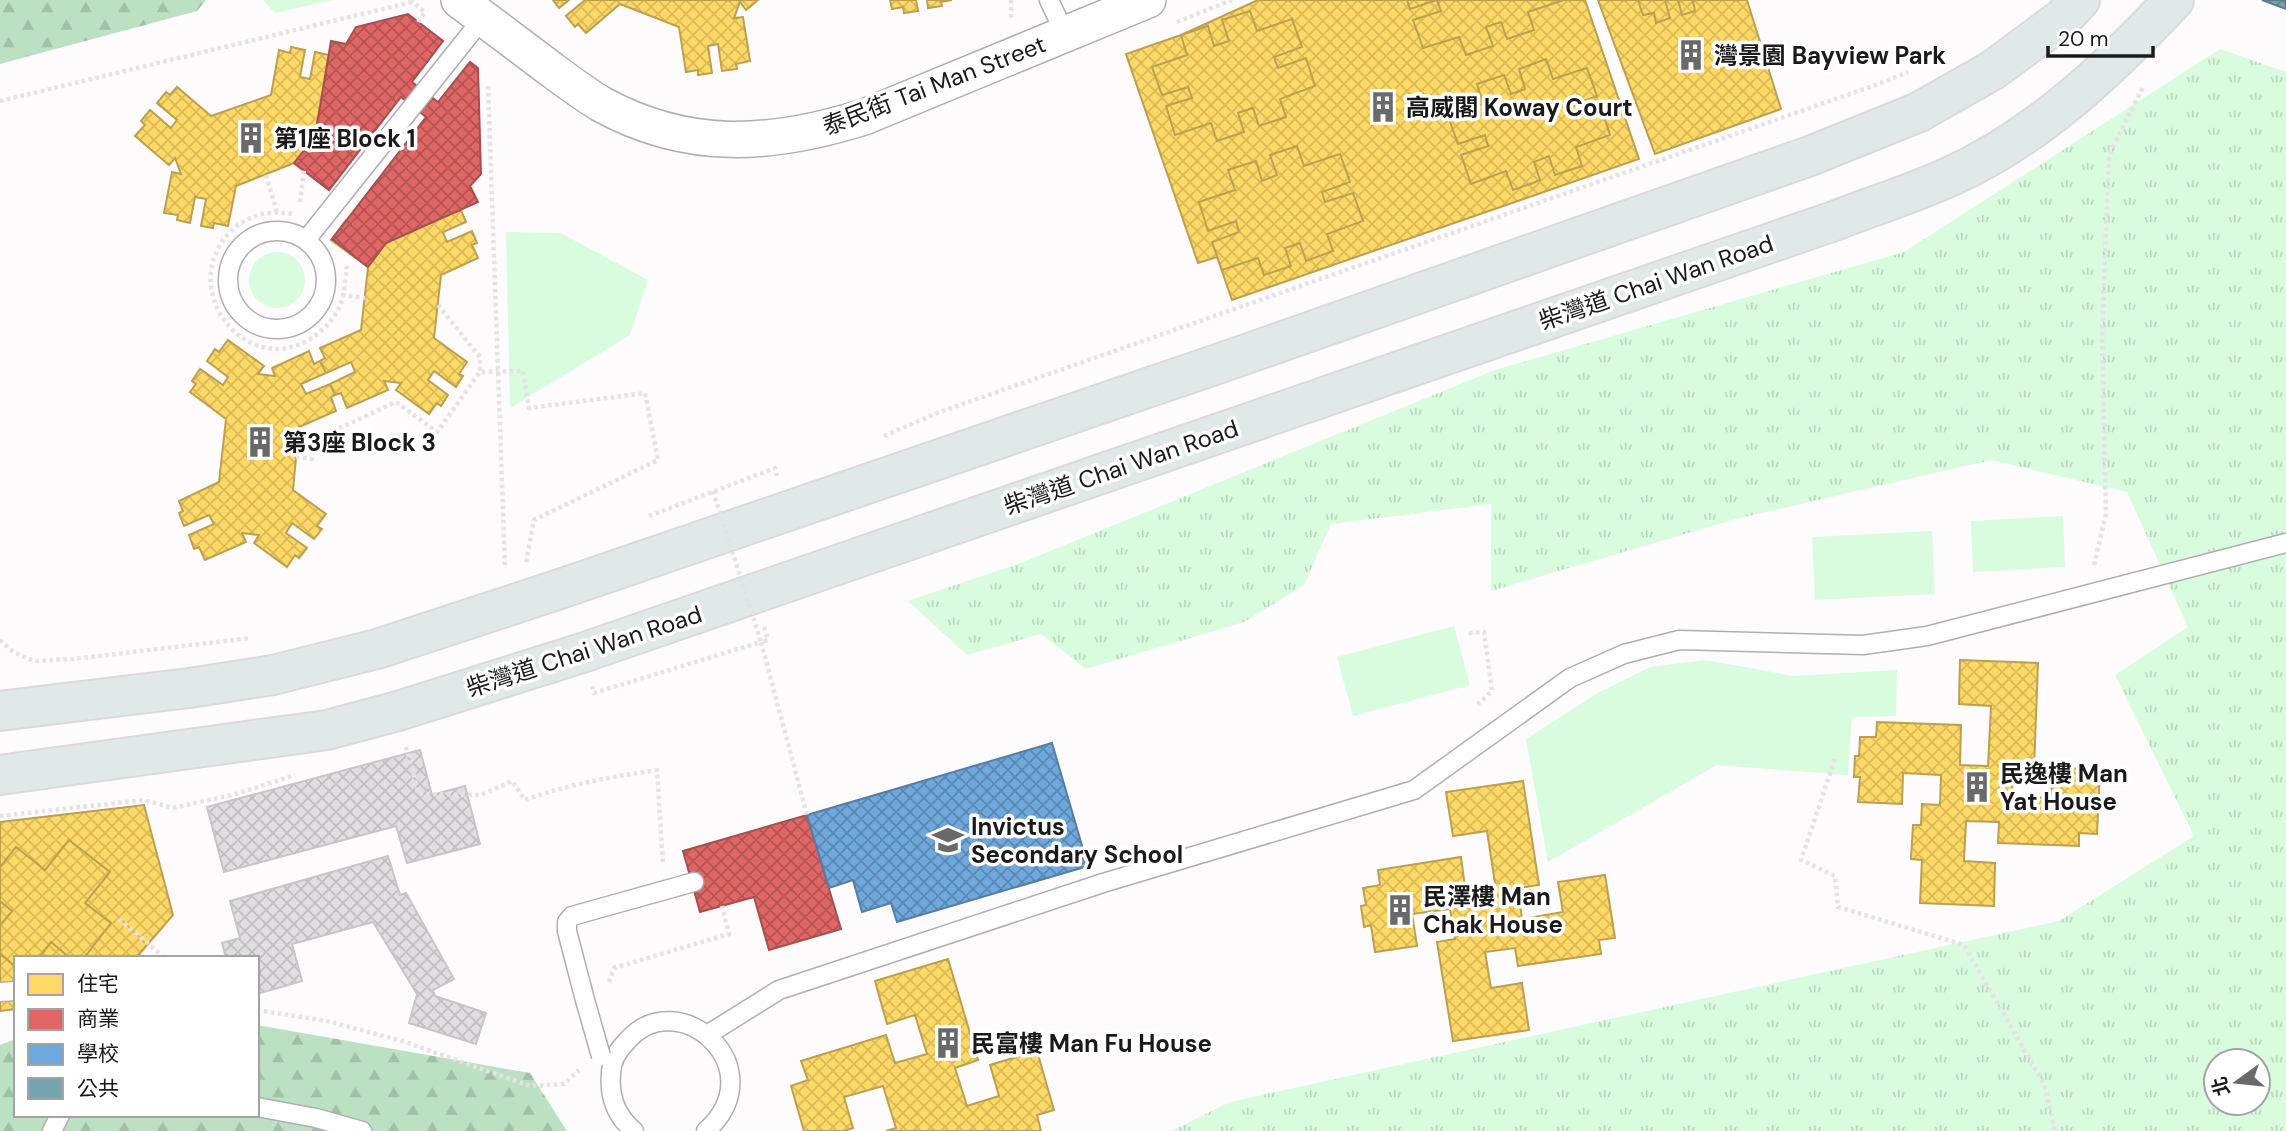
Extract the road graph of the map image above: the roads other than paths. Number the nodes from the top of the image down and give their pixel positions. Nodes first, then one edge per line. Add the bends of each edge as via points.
1 (1049, 0) edge
2 (1148, 0) edge
3 (2080, 0) edge
4 (2174, 0) edge
5 (471, 9) edge
6 (1065, 34) junction
7 (306, 240) junction
8 (2286, 543) edge
9 (0, 711) edge
10 (0, 775) edge
11 (694, 882) dead end
12 (707, 1035) junction
13 (610, 1090) junction
14 (259, 1108) edge
15 (362, 1131) edge
16 (632, 1131) edge
17 (706, 1131) edge

1 - 6 lane
2 - 6 street, 泰民街 Tai Man Street
3 - 9 main road via 1993,70 1919,112 1810,156 586,580 377,649 273,675
4 - 10 main road, 柴灣道 Chai Wan Road via 2115,61 1997,152 1949,177 1834,221 582,653 398,711 327,730
5 - 6 street, 泰民街 Tai Man Street via 581,91 623,115 677,134 739,140 828,129
5 - 7 lane
7 - 7 lane via 320,255 325,271 326,287 313,314 300,324 270,329 243,315 228,288 234,255 260,233 277,230
8 - 12 lane via 1927,636 1863,645 1679,640 1623,654 1570,678 1414,790 1103,883 779,990
11 - 13 lane, bridge via 572,916 567,922
12 - 13 lane via 690,1025 669,1021 632,1035 618,1050
12 - 17 lane via 721,1048 730,1085 727,1104
13 - 16 lane via 614,1105
14 - 15 lane

